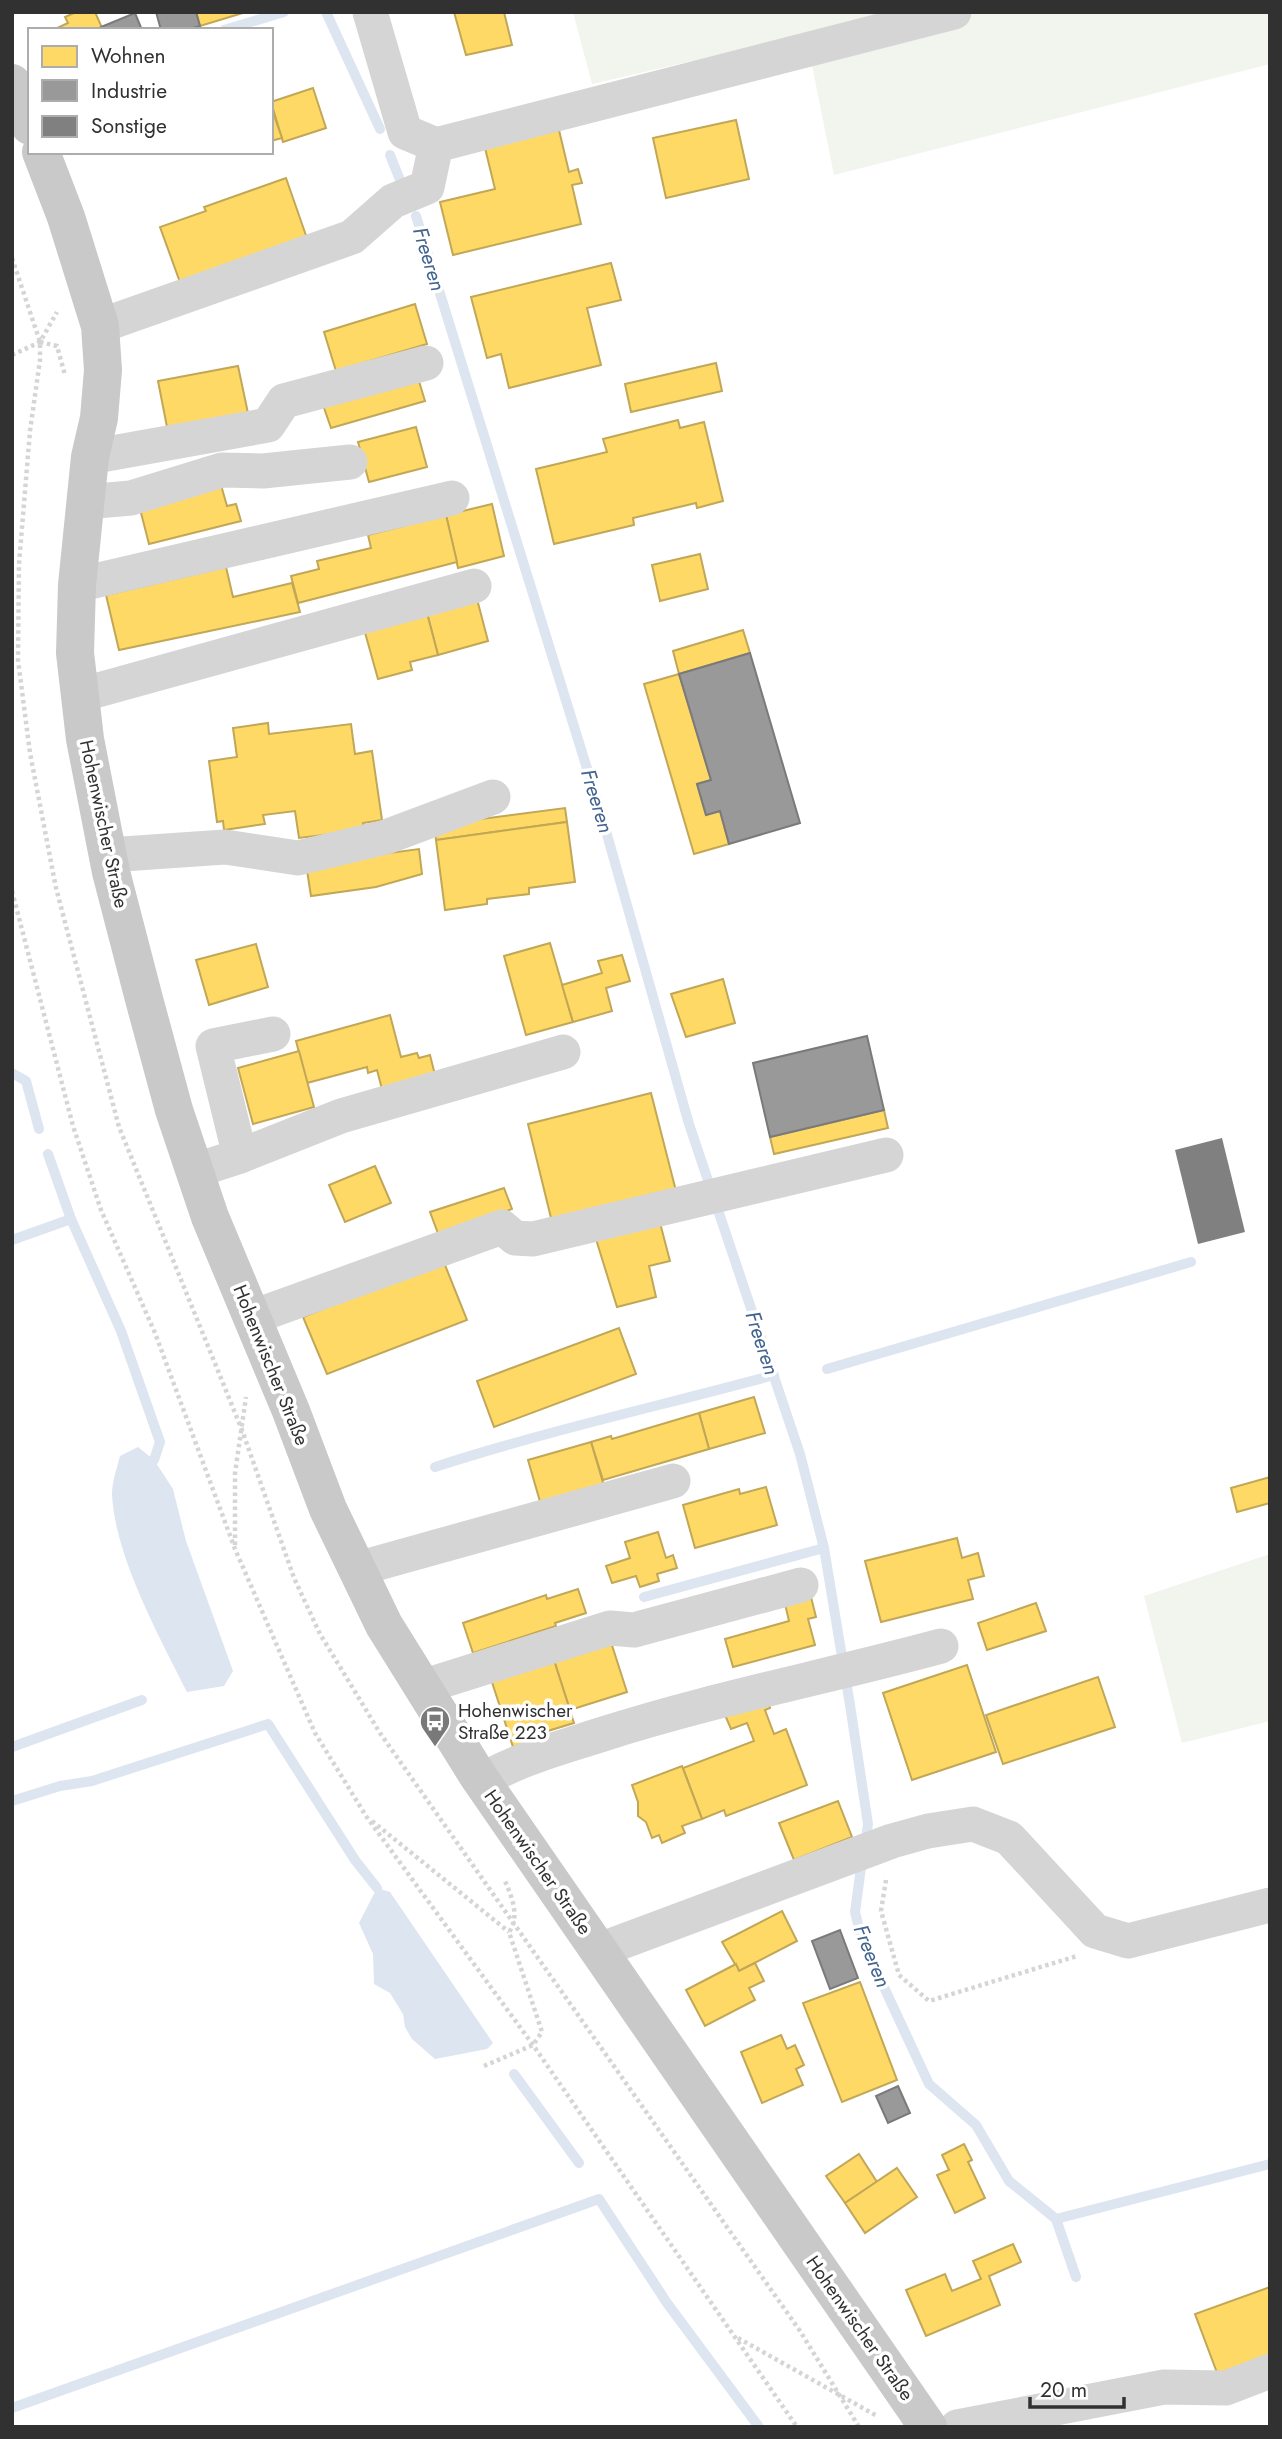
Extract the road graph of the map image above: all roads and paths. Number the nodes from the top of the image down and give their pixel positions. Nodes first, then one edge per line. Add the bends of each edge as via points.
1 (370, 12) edge
2 (954, 12) edge
3 (12, 83) edge
4 (28, 120) edge
5 (436, 145) junction
6 (42, 154) edge
7 (100, 326) junction
8 (40, 342) dead end
9 (12, 355) edge
10 (426, 363) dead end
11 (90, 457) junction
12 (350, 462) dead end
13 (452, 498) dead end
14 (85, 502) junction
15 (77, 585) junction
16 (474, 586) dead end
17 (80, 695) junction
18 (493, 797) dead end
19 (108, 855) junction
20 (12, 891) edge
21 (274, 1034) dead end
22 (563, 1052) dead end
23 (886, 1154) dead end
24 (240, 1156) junction
25 (194, 1171) junction
26 (253, 1317) junction
27 (242, 1430) dead end
28 (673, 1481) dead end
29 (235, 1549) junction
30 (357, 1569) junction
31 (802, 1585) dead end
32 (941, 1646) dead end
33 (422, 1687) junction
34 (481, 1781) junction
35 (366, 1816) junction
36 (873, 1849) junction
37 (504, 1878) dead end
38 (1270, 1905) edge
39 (509, 1932) junction
40 (1128, 1941) junction
41 (600, 1950) junction
42 (533, 2045) junction
43 (484, 2066) dead end
44 (737, 2338) junction
45 (1270, 2371) edge
46 (887, 2421) dead end
47 (797, 2427) edge
48 (928, 2427) edge
49 (957, 2427) edge

1 - 5 lane via 405,132
2 - 5 lane
3 - 4 main road
5 - 7 lane via 427,187 393,201 352,237
6 - 7 main road, Hohenwischer Straße
7 - 11 main road, Hohenwischer Straße via 103,370
8 - 9 path
10 - 11 lane via 284,401 268,425
11 - 14 main road, Hohenwischer Straße
12 - 14 lane via 263,471 222,470 131,498
13 - 15 lane
14 - 15 main road, Hohenwischer Straße
15 - 17 main road, Hohenwischer Straße via 75,653
16 - 17 lane
17 - 19 main road, Hohenwischer Straße
18 - 19 lane via 386,837 298,858 225,847
19 - 25 main road, Hohenwischer Straße via 173,1110
20 - 29 path via 73,1126 101,1210 155,1333
21 - 24 lane via 213,1046
22 - 24 lane via 341,1116
23 - 26 lane via 533,1239 515,1238 502,1227
24 - 25 lane
25 - 26 main road, Hohenwischer Straße
26 - 30 main road, Hohenwischer Straße via 328,1509
27 - 29 path via 235,1473
28 - 30 lane
29 - 35 path via 315,1733
30 - 33 main road, Hohenwischer Straße
31 - 33 lane via 634,1629 610,1628
32 - 34 lane via 684,1708 522,1760
33 - 34 main road, Hohenwischer Straße
34 - 41 main road, Hohenwischer Straße
35 - 39 path
35 - 42 path
36 - 40 lane via 928,1831 972,1824 1009,1838 1096,1931
36 - 40 path via 881,1911 899,1975 929,2001
36 - 41 lane
37 - 39 path via 514,1902
38 - 40 lane
39 - 42 path via 542,2032
41 - 48 main road, Hohenwischer Straße
42 - 43 path
42 - 44 path
44 - 46 path
44 - 47 path
45 - 49 lane via 1226,2388 1164,2387

